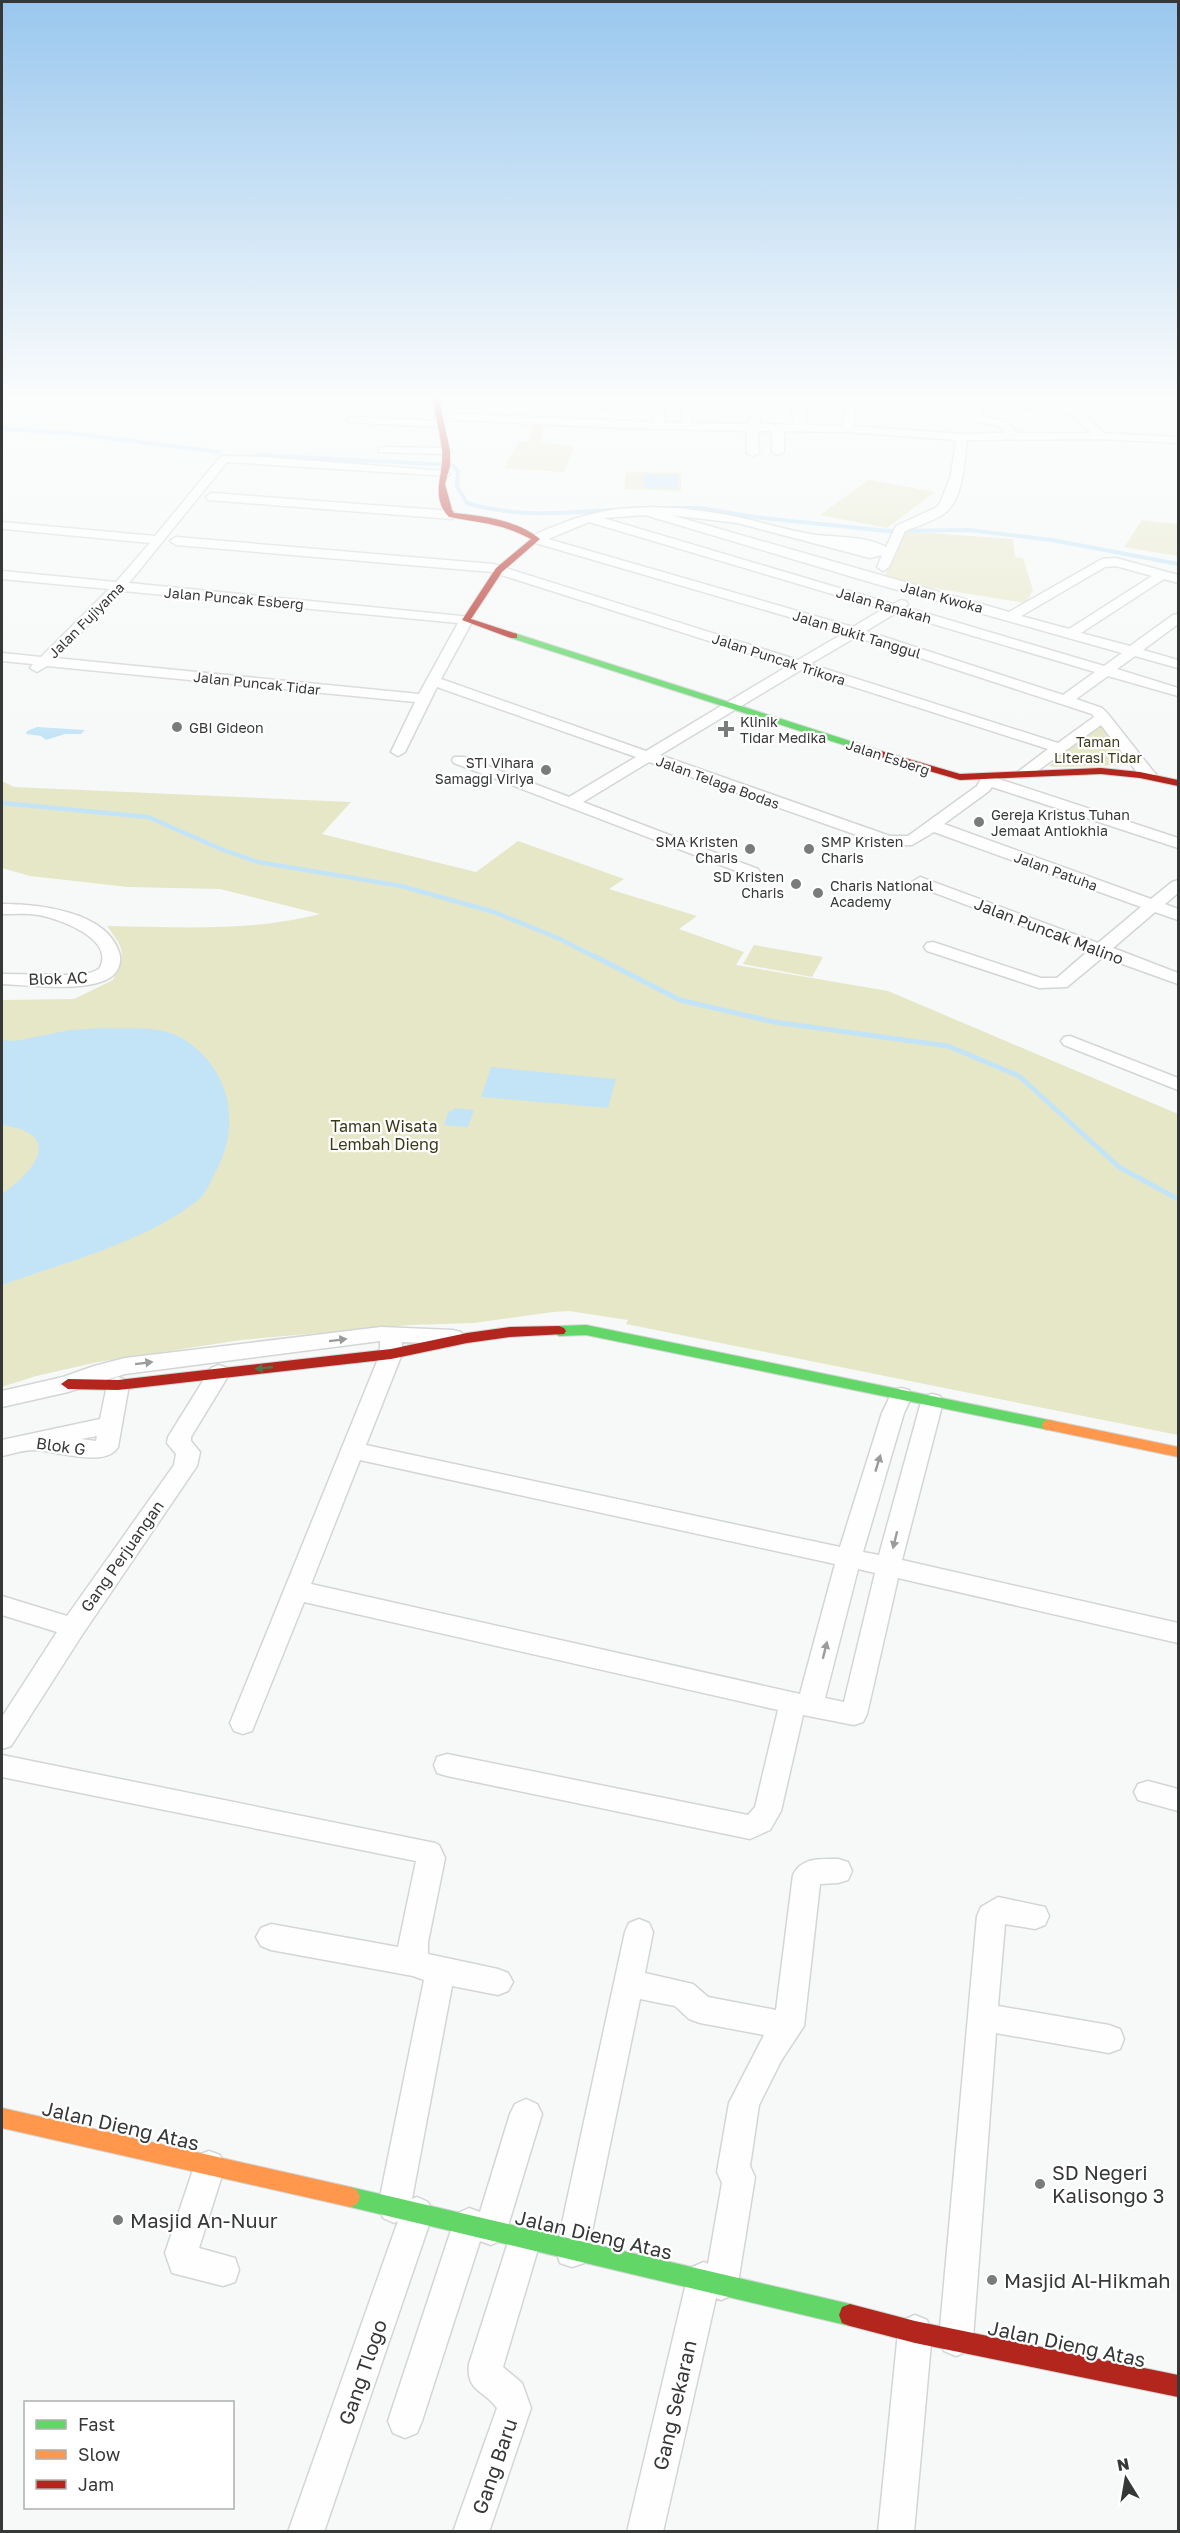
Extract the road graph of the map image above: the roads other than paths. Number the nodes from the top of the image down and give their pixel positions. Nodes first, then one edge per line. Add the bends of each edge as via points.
1 (189, 513) edge
2 (428, 513) edge
3 (637, 513) edge
4 (653, 513) edge
5 (700, 513) edge
6 (932, 513) edge
7 (452, 515) joint
8 (589, 518) junction
9 (2, 524) edge
10 (536, 538) junction
11 (813, 538) dead end
12 (166, 540) junction
13 (499, 570) junction
14 (2, 575) edge
15 (1162, 575) junction
16 (1179, 579) edge
17 (878, 580) junction
18 (118, 587) junction
19 (133, 589) junction
20 (921, 591) junction
21 (894, 608) junction
22 (1012, 616) junction
23 (1179, 618) edge
24 (466, 620) junction
25 (855, 632) junction
26 (1072, 633) junction
27 (1132, 650) junction
28 (2, 657) edge
29 (1179, 664) edge
30 (2, 665) edge
31 (800, 665) junction
32 (49, 666) junction
33 (1108, 670) junction
34 (434, 681) junction
35 (1179, 692) edge
36 (1066, 700) junction
37 (421, 703) junction
38 (730, 706) junction
39 (1103, 717) junction
40 (1059, 748) junction
41 (399, 752) dead end
42 (648, 757) junction
43 (459, 760) dead end
44 (1024, 774) junction
45 (1148, 774) junction
46 (987, 780) junction
47 (1179, 783) edge
48 (570, 802) junction
49 (934, 826) junction
50 (1179, 843) edge
51 (752, 872) dead end
52 (920, 882) dead end
53 (1179, 885) edge
54 (1154, 906) junction
55 (2, 909) edge
56 (1179, 915) edge
57 (933, 947) dead end
58 (1102, 951) junction
59 (2, 979) edge
60 (1179, 979) edge
61 (1070, 1041) dead end
62 (1179, 1084) edge
63 (467, 1338) joint
64 (391, 1344) junction
65 (219, 1373) junction
66 (107, 1381) junction
67 (901, 1396) junction
68 (2, 1399) edge
69 (932, 1402) junction
70 (2, 1448) edge
71 (351, 1450) junction
72 (1179, 1452) edge
73 (848, 1560) junction
74 (888, 1568) junction
75 (298, 1591) junction
76 (2, 1605) edge
77 (73, 1628) junction
78 (1179, 1633) edge
79 (802, 1705) junction
80 (243, 1724) dead end
81 (2, 1738) edge
82 (447, 1764) dead end
83 (2, 1766) edge
84 (1148, 1792) dead end
85 (1179, 1800) edge
86 (837, 1871) dead end
87 (1035, 1916) dead end
88 (639, 1932) dead end
89 (271, 1937) dead end
90 (428, 1966) junction
91 (498, 1982) dead end
92 (628, 1983) junction
93 (984, 2016) junction
94 (789, 2026) junction
95 (1109, 2039) dead end
96 (526, 2114) dead end
97 (2, 2118) edge
98 (209, 2166) junction
99 (406, 2210) junction
100 (480, 2227) junction
101 (525, 2239) junction
102 (572, 2251) junction
103 (223, 2270) dead end
104 (713, 2281) junction
105 (915, 2332) junction
106 (956, 2339) junction
107 (1179, 2386) edge
108 (405, 2421) dead end
109 (306, 2532) edge
110 (471, 2532) edge
111 (645, 2532) edge
112 (896, 2532) edge

1 - 12 street, Jalan Fujiyama
2 - 7 street
3 - 8 street
4 - 17 street, Jalan Kwoka
5 - 11 street via 738,518
6 - 17 street via 899,531
7 - 10 street via 497,522
8 - 10 street
8 - 21 street, Jalan Ranakah
9 - 12 street, Jalan Puncak Trikora
10 - 13 street
10 - 25 street, Jalan Bukit Tanggul
12 - 13 street, Jalan Puncak Trikora
12 - 18 street, Jalan Fujiyama
12 - 19 street, Jalan Fujiyama
13 - 24 street
13 - 31 street, Jalan Puncak Trikora
14 - 18 street, Jalan Puncak Esberg
15 - 16 street
15 - 22 street via 1116,562 1102,563
15 - 26 street
17 - 20 street, Jalan Kwoka
18 - 19 street, Jalan Puncak Esberg
18 - 32 street, Jalan Fujiyama
19 - 24 street, Jalan Puncak Esberg
19 - 32 street, Jalan Fujiyama
20 - 21 street
20 - 22 street, Jalan Kwoka
21 - 25 street
21 - 33 street, Jalan Ranakah
22 - 26 street, Jalan Kwoka
23 - 27 street
24 - 34 street
24 - 38 street, Jalan Esberg
25 - 31 street
25 - 36 street, Jalan Bukit Tanggul
26 - 27 street, Jalan Kwoka
27 - 29 street, Jalan Kwoka
27 - 33 street
28 - 32 street, Jalan Puncak Tidar
30 - 32 street, Jalan Puncak Tidar
31 - 38 street
31 - 40 street, Jalan Puncak Trikora
32 - 37 street, Jalan Puncak Tidar
33 - 35 street, Jalan Ranakah
33 - 36 street
34 - 37 street
34 - 42 street, Jalan Telaga Bodas
36 - 39 street, Jalan Bukit Tanggul
37 - 41 street
38 - 42 street
38 - 46 street, Jalan Esberg via 950,776
39 - 40 street
39 - 45 street, Jalan Bukit Tanggul
40 - 44 street
42 - 48 street
42 - 49 street, Jalan Telaga Bodas via 888,841 906,842
43 - 48 street
44 - 45 street, Jalan Esberg
44 - 46 street, Jalan Esberg
45 - 47 street, Jalan Esberg
46 - 49 street, Jalan Telaga Bodas via 984,789
46 - 50 street
48 - 51 street
49 - 54 street, Jalan Patuha
52 - 58 street, Jalan Puncak Malino
53 - 54 street
54 - 56 street, Jalan Patuha
54 - 58 street
55 - 59 street, Blok AC via 37,909 67,917 102,938 111,956 107,972 101,975 78,979
57 - 58 street via 1046,985 1066,981
58 - 60 street, Jalan Puncak Malino
61 - 62 street
63 - 64 street
63 - 67 street via 534,1330 586,1330
64 -> 65 street
66 -> 64 street via 125,1365
64 - 71 street
65 - 66 street
65 - 77 street, Gang Perjuangan via 180,1437 178,1443 188,1452 185,1466
66 - 68 street via 68,1384
66 - 70 street, Blok G via 105,1426
67 - 69 street
73 -> 67 street
69 - 72 street
69 -> 74 street
71 - 73 street
71 - 75 street
73 - 74 street
79 -> 73 street
74 - 78 street
74 - 79 street via 854,1714
75 - 79 street
75 - 80 street
76 - 77 street
77 - 81 street, Gang Perjuangan
79 - 82 street via 766,1816 750,1827
83 - 90 street, Gang Tlogo via 429,1853 413,1942 413,1955
84 - 85 street
86 - 94 street via 807,1875
87 - 93 street via 998,1910 991,1916
88 - 92 street
89 - 90 street
90 - 91 street
90 - 99 street, Gang Tlogo
92 - 94 street via 683,1994 700,2009
92 - 102 street
93 - 95 street
93 - 106 street
94 - 104 street, Gang Sekaran via 770,2051 744,2103 732,2172 739,2177
96 - 100 street
97 - 98 street, Jalan Dieng Atas
98 - 99 street, Jalan Dieng Atas
98 - 103 street via 182,2253 184,2261
99 - 100 street, Jalan Dieng Atas
99 - 109 street, Gang Tlogo
100 - 101 street, Jalan Dieng Atas
100 - 108 street
101 - 102 street, Jalan Dieng Atas
101 - 110 street, Gang Baru via 486,2364 486,2375 510,2395 514,2408
102 - 104 street, Jalan Dieng Atas
104 - 105 street, Jalan Dieng Atas
104 - 111 street, Gang Sekaran
105 - 106 street, Jalan Dieng Atas
105 - 112 street
106 - 107 street, Jalan Dieng Atas

